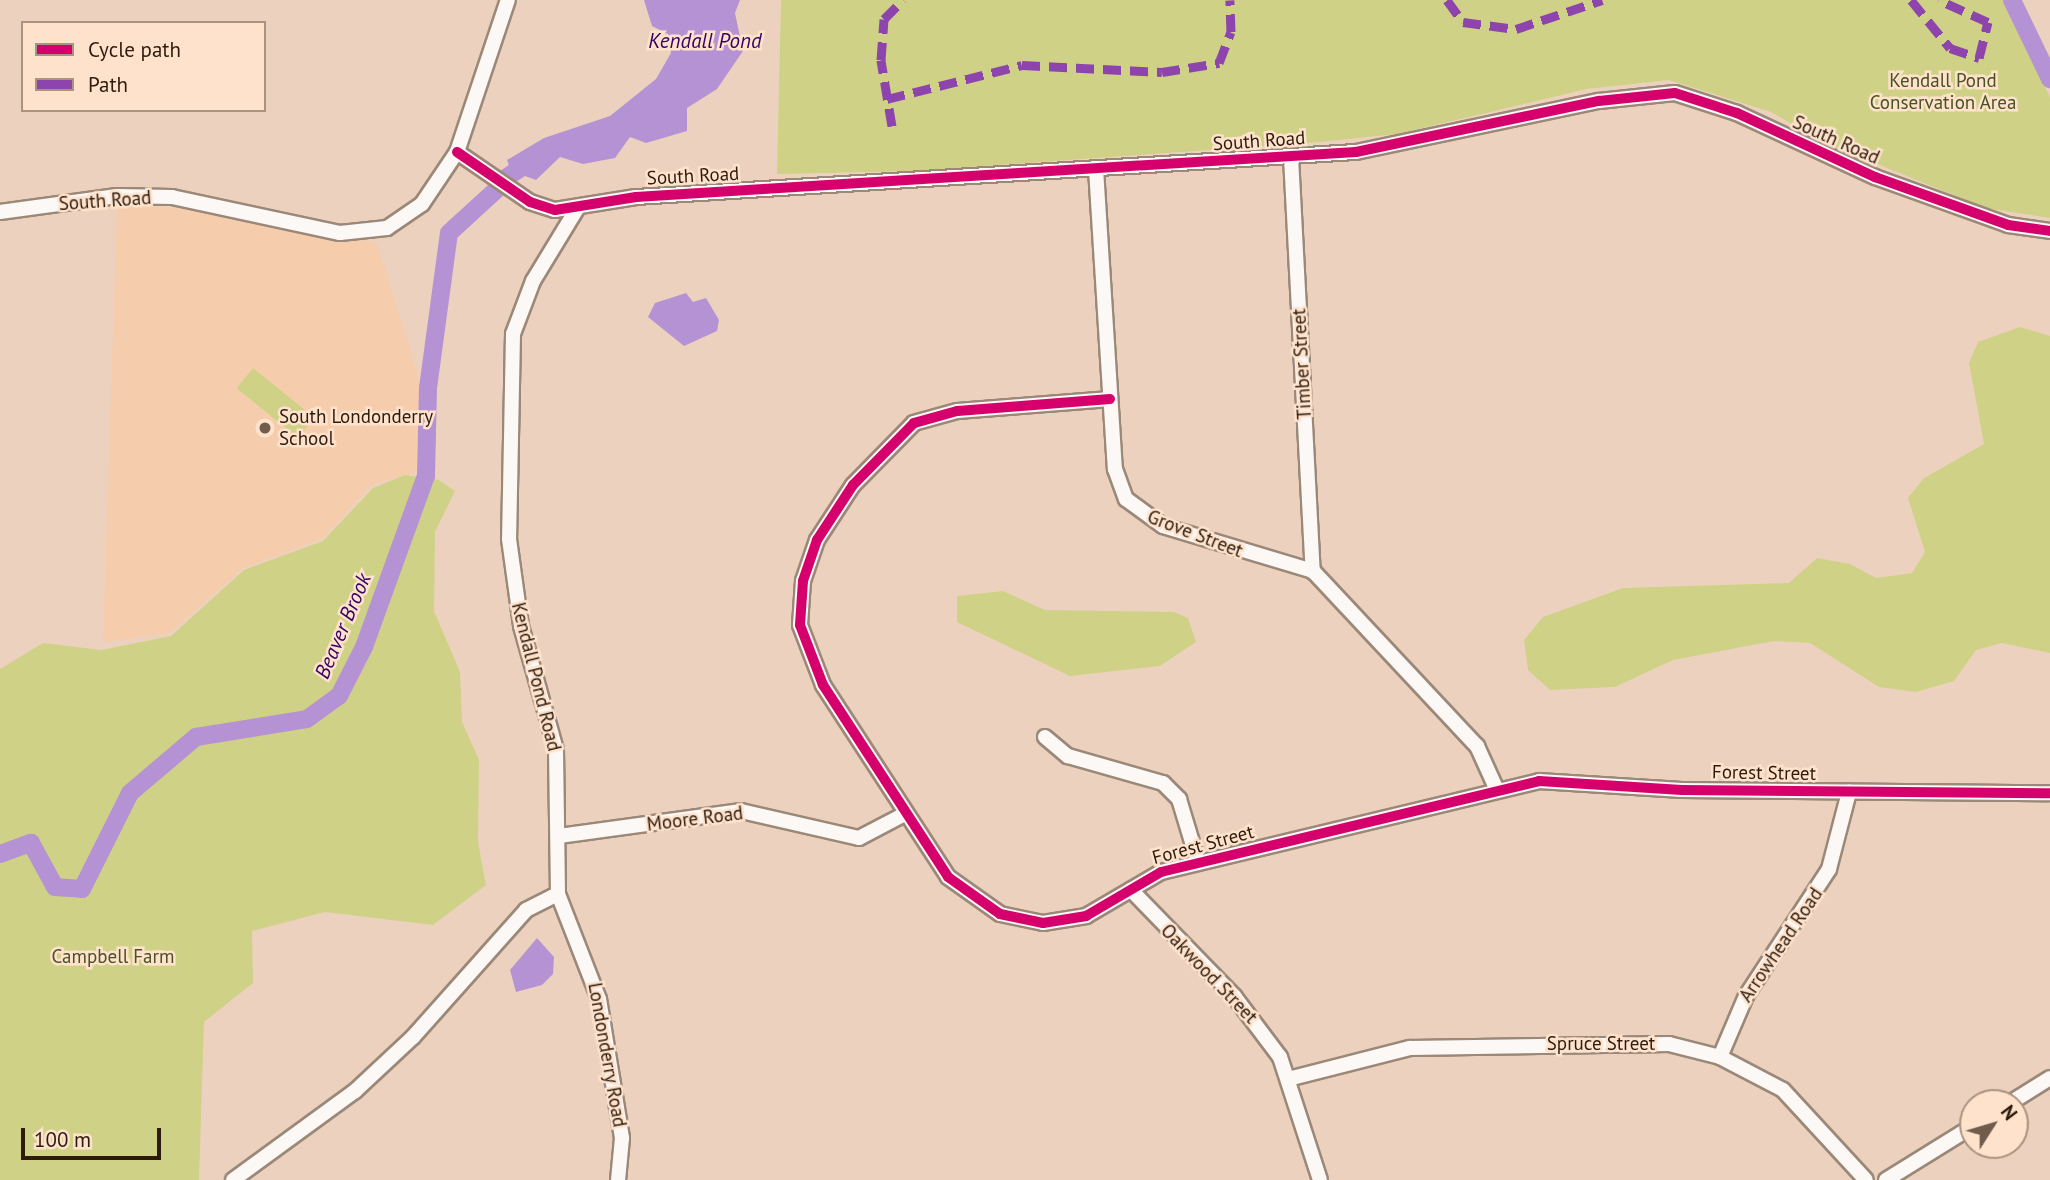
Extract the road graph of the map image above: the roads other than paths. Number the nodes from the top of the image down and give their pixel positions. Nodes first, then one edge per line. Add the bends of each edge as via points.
1 (508, 0) edge
2 (457, 152) junction
3 (1292, 157) junction
4 (1096, 169) junction
5 (578, 207) junction
6 (545, 209) junction
7 (0, 212) edge
8 (2050, 231) edge
9 (554, 242) junction
10 (1110, 398) junction
11 (1313, 571) junction
12 (1045, 737) dead end
13 (1497, 790) junction
14 (1849, 792) junction
15 (2050, 793) edge
16 (905, 814) junction
17 (559, 836) junction
18 (1198, 862) junction
19 (1131, 890) junction
20 (558, 894) junction
21 (1720, 1057) junction
22 (1292, 1078) junction
23 (2050, 1078) edge
24 (2029, 1091) edge
25 (1959, 1135) edge
26 (233, 1180) edge
27 (618, 1180) edge
28 (1320, 1180) edge
29 (1866, 1180) edge
30 (1886, 1180) edge

1 - 2 street
2 - 6 street
2 - 7 street, South Road via 422,204 373,232 340,233 172,197 117,196
3 - 4 street, South Road
3 - 8 street, South Road via 1390,147 1610,99 1675,93 1737,113 1875,177 1988,219
3 - 11 street, Timber Street
4 - 5 street, South Road via 636,197
4 - 10 street, Grove Street
5 - 6 street, South Road
5 - 9 street, Kendall Pond Road
6 - 9 street
9 - 17 street, Kendall Pond Road via 513,334 508,485 512,583 554,740
10 - 11 street, Grove Street via 1117,479 1141,514 1183,533
10 - 16 street, Forest Street via 957,411 914,423 866,467 817,540 799,603 805,646
11 - 13 street via 1477,746
12 - 18 street via 1068,756 1163,783 1179,799
13 - 14 street, Forest Street via 1562,779 1682,790
13 - 18 street, Forest Street
14 - 15 street, Forest Street
14 - 21 street, Arrowhead Road via 1820,889 1746,996
16 - 17 street, Moore Road via 859,838 741,811
16 - 19 street, Forest Street via 948,877 1000,914 1065,921
17 - 20 street, Kendall Pond Road
18 - 19 street, Forest Street via 1161,872
19 - 22 street, Oakwood Street via 1256,1020
20 - 26 street via 526,910 413,1037 355,1091
20 - 27 street, Londonderry Road via 600,999 622,1138
21 - 22 street, Spruce Street via 1644,1043 1410,1048
21 - 29 street, Spruce Street via 1800,1104
22 - 28 street, Oakwood Street
23 - 24 street
25 - 30 street

